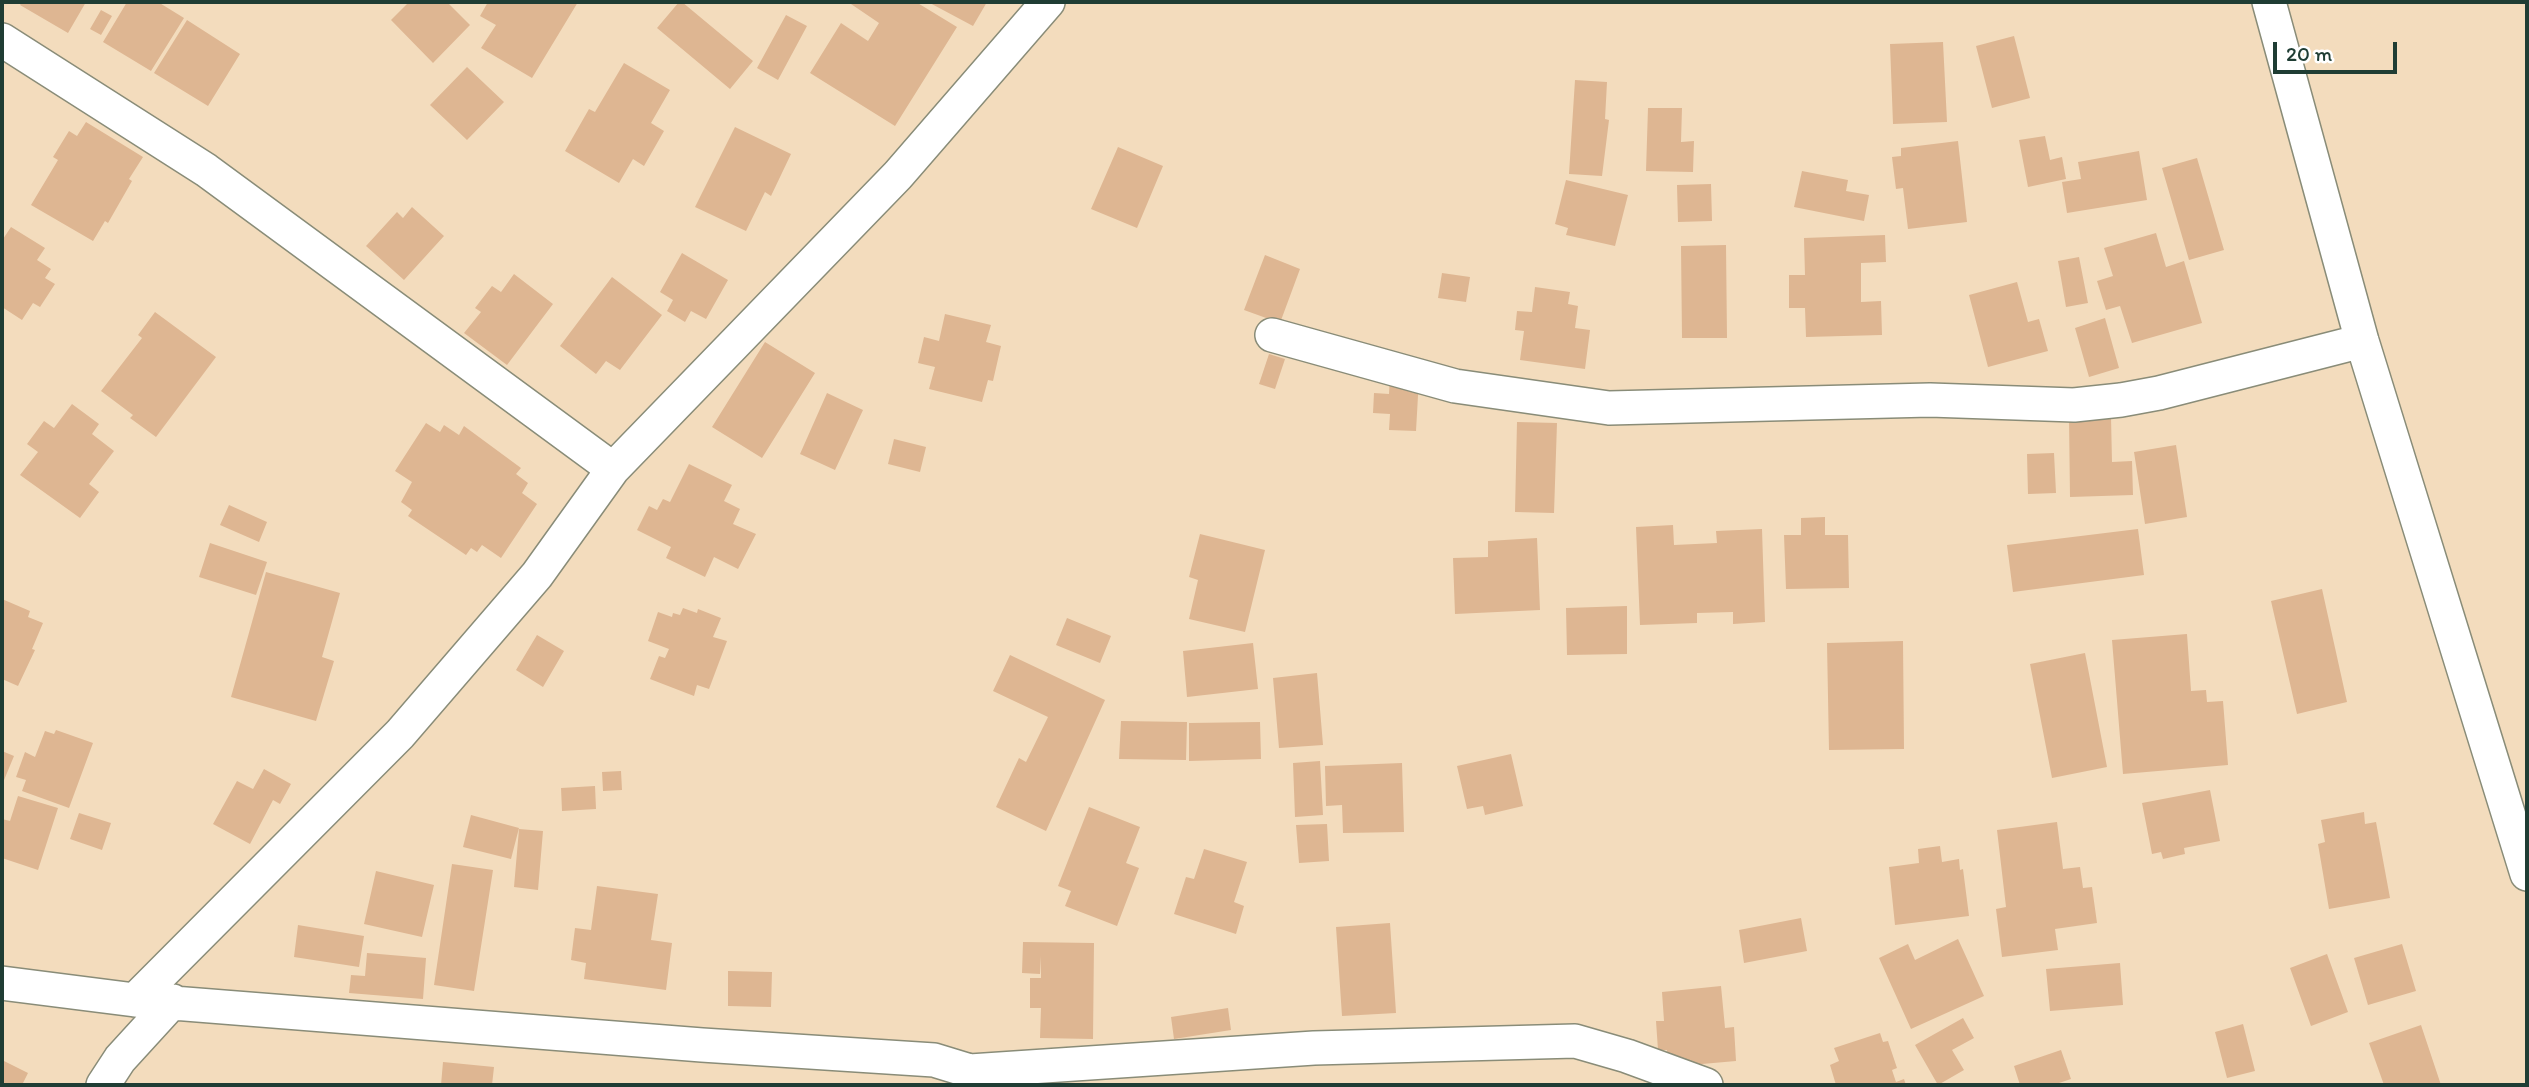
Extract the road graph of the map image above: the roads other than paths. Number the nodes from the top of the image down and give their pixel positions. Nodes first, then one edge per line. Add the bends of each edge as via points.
1 (1048, 2) edge
2 (2269, 2) edge
3 (2, 40) edge
4 (1272, 335) dead end
5 (2362, 341) junction
6 (613, 469) junction
7 (2527, 874) edge
8 (2, 983) edge
9 (135, 1000) junction
10 (173, 1001) junction
11 (967, 1078) edge
12 (103, 1085) edge
13 (1706, 1085) edge

1 - 6 street via 898,174
2 - 5 street
3 - 6 street via 206,170
4 - 5 street via 1455,386 1609,408 1930,401 2074,405 2159,393
5 - 7 street
6 - 9 street via 537,575 400,734
8 - 9 street
9 - 10 street
10 - 11 street via 934,1060
10 - 12 street via 120,1059
11 - 13 street via 1314,1048 1575,1041

